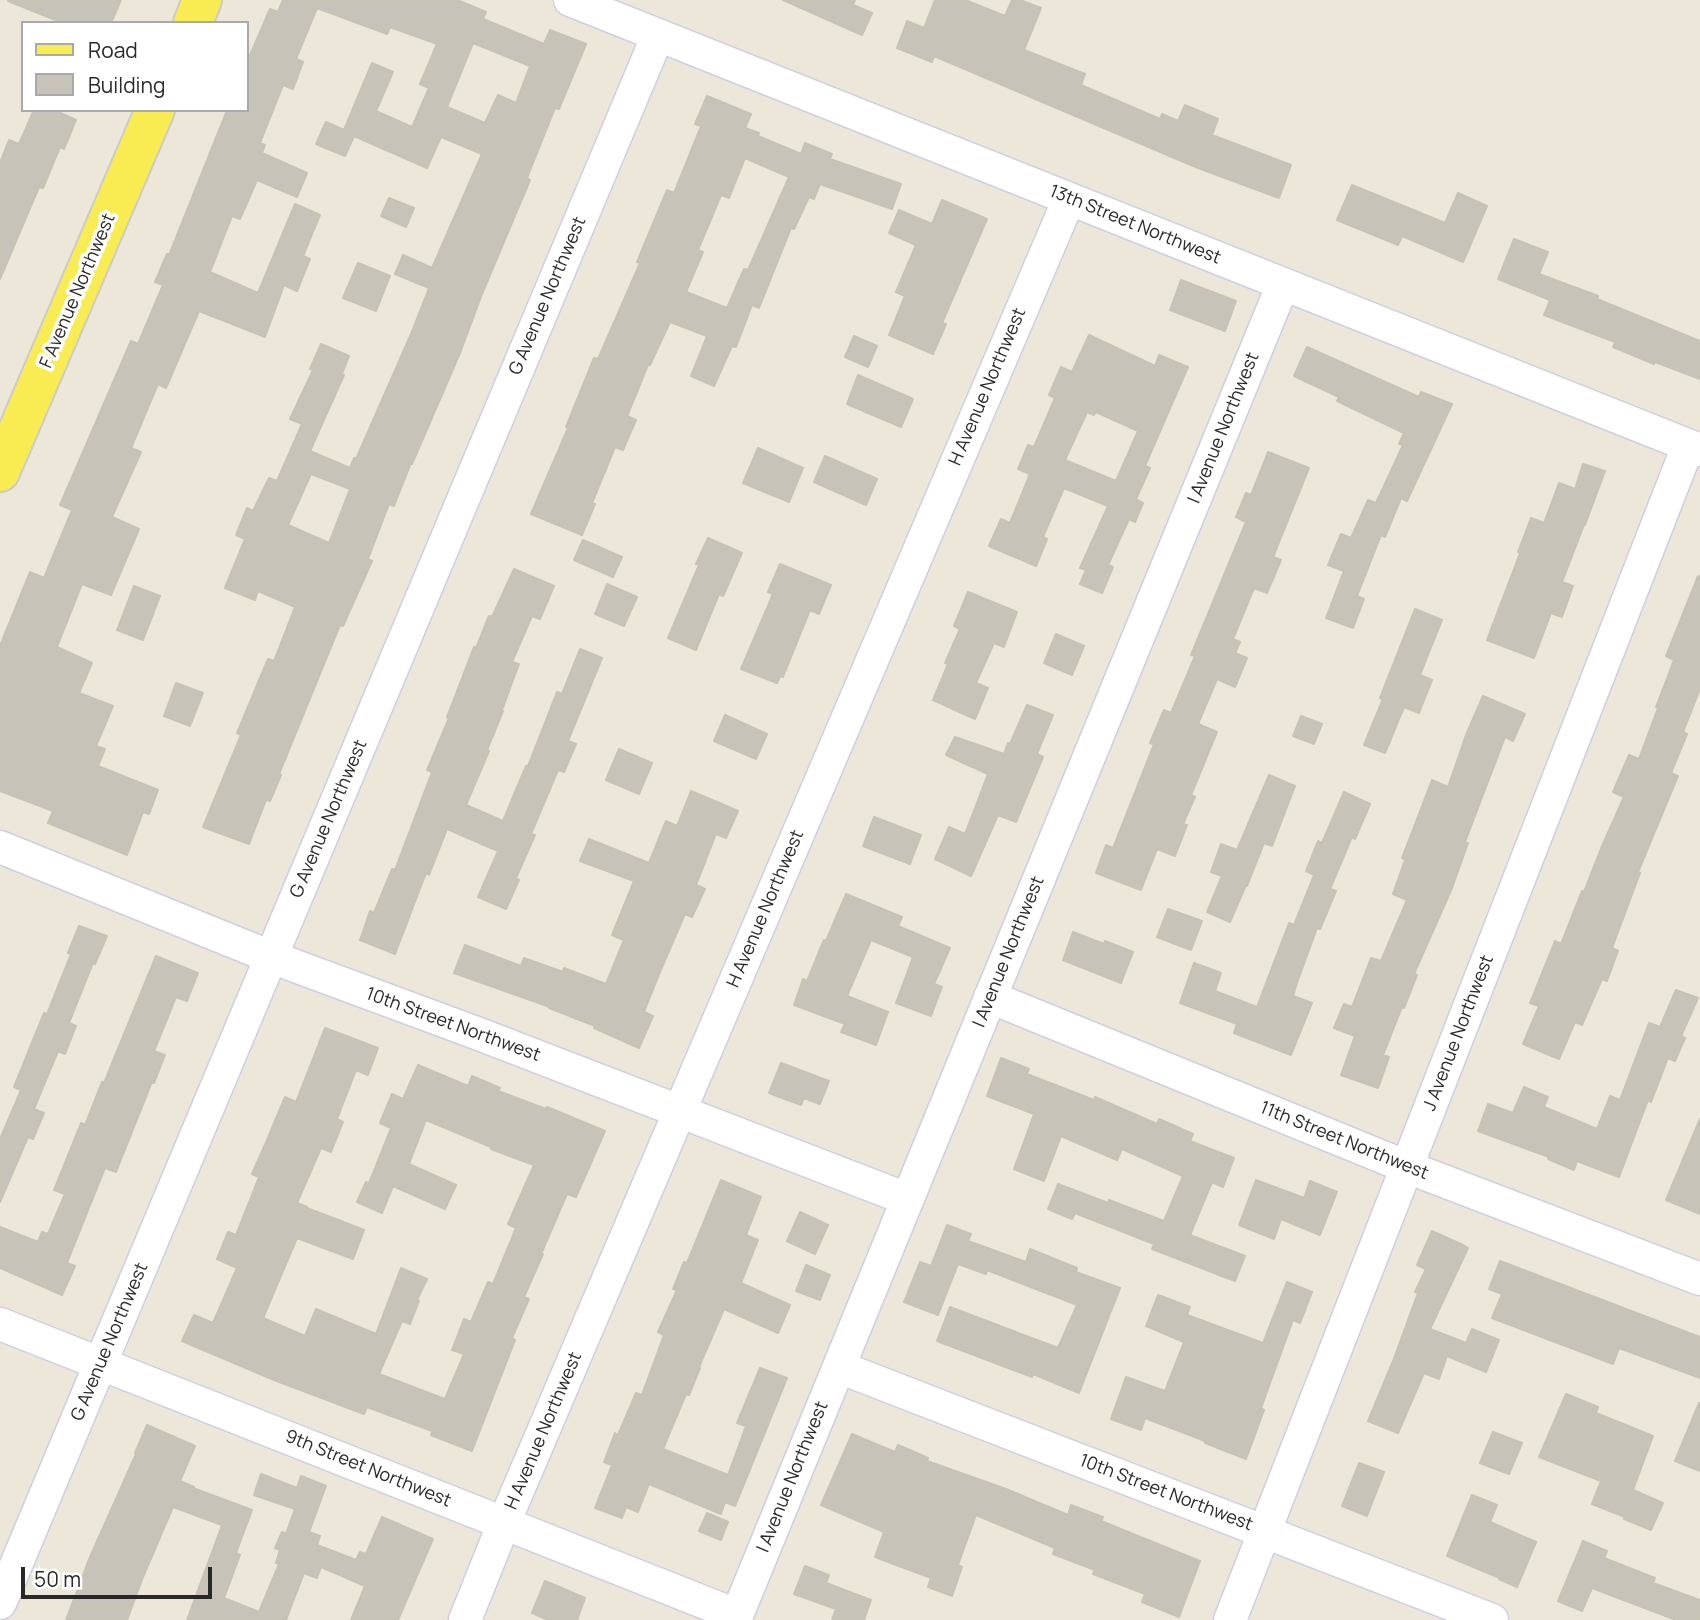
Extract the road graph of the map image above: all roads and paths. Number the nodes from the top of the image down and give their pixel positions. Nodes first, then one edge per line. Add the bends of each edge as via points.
1 (202, 0) edge
2 (570, 0) edge
3 (194, 21) edge
4 (658, 35) junction
5 (154, 112) edge
6 (1069, 199) junction
7 (1283, 284) junction
8 (1694, 448) edge
9 (0, 472) edge
10 (0, 847) edge
11 (271, 957) junction
12 (990, 997) junction
13 (680, 1111) junction
14 (1407, 1167) junction
15 (907, 1199) junction
16 (1700, 1279) edge
17 (0, 1324) edge
18 (100, 1364) junction
19 (839, 1367) junction
20 (505, 1523) junction
21 (1264, 1532) junction
22 (0, 1603) edge
23 (735, 1618) edge
24 (465, 1620) edge
25 (1230, 1620) edge
26 (1492, 1620) edge

1 - 3 main road
2 - 4 street, 13th Street Northwest
4 - 6 street, 13th Street Northwest
4 - 11 street, G Avenue Northwest
5 - 9 main road, F Avenue Northwest
6 - 7 street, 13th Street Northwest
6 - 13 street, H Avenue Northwest
7 - 8 street, 13th Street Northwest
7 - 12 street, I Avenue Northwest
8 - 14 street, J Avenue Northwest
10 - 11 street, 10th Street Northwest
11 - 13 street, 10th Street Northwest
11 - 18 street, G Avenue Northwest
12 - 14 street, 11th Street Northwest
12 - 15 street, I Avenue Northwest
13 - 15 street, 10th Street Northwest
13 - 20 street, H Avenue Northwest
14 - 16 street, 11th Street Northwest
14 - 21 street, J Avenue Northwest
15 - 19 street, I Avenue Northwest
17 - 18 street, 9th Street Northwest
18 - 20 street, 9th Street Northwest
18 - 22 street, G Avenue Northwest
19 - 21 street, 10th Street Northwest
19 - 23 street, I Avenue Northwest
20 - 23 street, 9th Street Northwest
20 - 24 street, H Avenue Northwest
21 - 25 street, J Avenue Northwest
21 - 26 street, 10th Street Northwest

